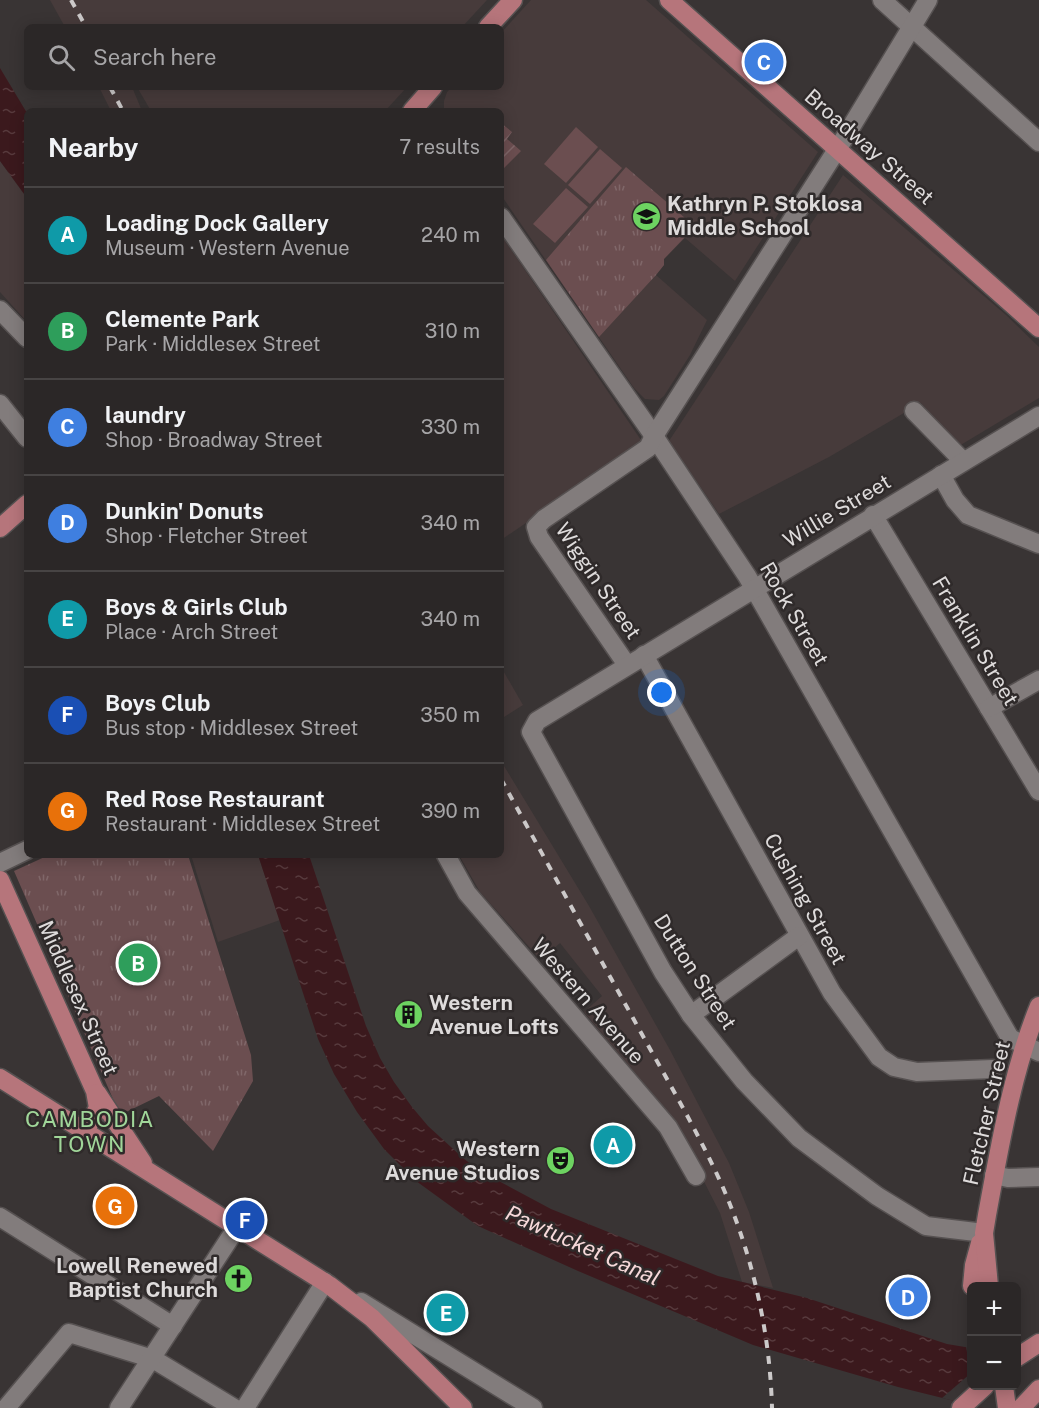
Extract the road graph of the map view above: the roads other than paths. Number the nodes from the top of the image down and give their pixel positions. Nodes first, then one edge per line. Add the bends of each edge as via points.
1 (513, 0) edge
2 (669, 0) edge
3 (882, 0) edge
4 (928, 0) edge
5 (491, 24) edge
6 (911, 27) junction
7 (431, 90) edge
8 (420, 108) edge
9 (1039, 142) edge
10 (837, 149) junction
11 (504, 221) edge
12 (0, 310) edge
13 (1039, 328) edge
14 (24, 335) edge
15 (0, 404) edge
16 (914, 411) dead end
17 (1039, 416) edge
18 (24, 434) edge
19 (654, 436) junction
20 (963, 461) junction
21 (941, 475) junction
22 (24, 512) edge
23 (873, 515) junction
24 (0, 528) edge
25 (1039, 544) edge
26 (754, 587) junction
27 (644, 655) junction
28 (627, 665) junction
29 (1039, 680) edge
30 (989, 708) junction
31 (1039, 790) edge
32 (24, 851) edge
33 (448, 858) edge
34 (0, 863) edge
35 (0, 880) edge
36 (799, 936) junction
37 (1039, 1006) edge
38 (691, 1015) junction
39 (1032, 1049) edge
40 (993, 1069) dead end
41 (0, 1078) edge
42 (95, 1091) junction
43 (85, 1131) junction
44 (149, 1172) junction
45 (696, 1176) dead end
46 (994, 1176) junction
47 (1039, 1177) edge
48 (0, 1217) edge
49 (237, 1227) junction
50 (984, 1233) junction
51 (973, 1282) edge
52 (989, 1282) edge
53 (327, 1284) junction
54 (173, 1326) junction
55 (1039, 1343) edge
56 (1021, 1355) edge
57 (153, 1359) junction
58 (1039, 1389) edge
59 (981, 1390) edge
60 (993, 1390) edge
61 (1005, 1390) edge
62 (963, 1406) edge
63 (6, 1408) edge
64 (119, 1408) edge
65 (234, 1408) edge
66 (245, 1408) edge
67 (463, 1408) edge
68 (533, 1408) edge
69 (1002, 1408) edge
70 (1007, 1408) edge
71 (1021, 1408) edge

1 - 5 main road
2 - 10 main road, Broadway Street
3 - 6 street
4 - 6 street
6 - 9 street
6 - 10 street
7 - 8 main road
10 - 13 main road, Broadway Street
10 - 19 street
11 - 19 street, Rock Street
12 - 14 street
15 - 18 street
16 - 20 street
17 - 20 street, Willie Street
19 - 26 street, Rock Street
19 - 28 street, Wiggin Street via 648,448 536,527 539,537
20 - 21 street, Willie Street
21 - 23 street, Willie Street
21 - 25 street via 969,515
22 - 24 main road
23 - 26 street, Willie Street
23 - 30 street, Franklin Street
26 - 27 street, Willie Street
26 - 39 street, Rock Street via 1010,1038
27 - 28 street, Willie Street
27 - 36 street, Cushing Street
28 - 38 street, Dutton Street via 537,721 531,732 663,972
29 - 30 street
30 - 31 street, Franklin Street
32 - 34 street
33 - 45 street, Western Avenue via 467,893 668,1127
35 - 42 main road, Middlesex Street
36 - 38 street
36 - 40 street, Cushing Street via 832,993 879,1058 917,1072
37 - 39 main road, Fletcher Street
38 - 50 street, Dutton Street via 744,1081 799,1138 868,1190 926,1226
39 - 46 main road, Fletcher Street
41 - 43 main road
42 - 43 main road, Middlesex Street via 98,1108
42 - 44 main road
43 - 44 main road
44 - 49 main road
46 - 47 street
46 - 50 main road, Fletcher Street
48 - 54 street
49 - 53 main road
49 - 54 street
50 - 51 main road, Fletcher Street via 976,1254
50 - 52 main road, Fletcher Street
53 - 66 street
53 - 67 main road via 372,1318
53 - 68 street
54 - 57 street
55 - 56 main road
57 - 63 street via 69,1333
57 - 64 street
57 - 65 street
58 - 71 main road
59 - 62 main road
60 - 69 street
61 - 70 main road

